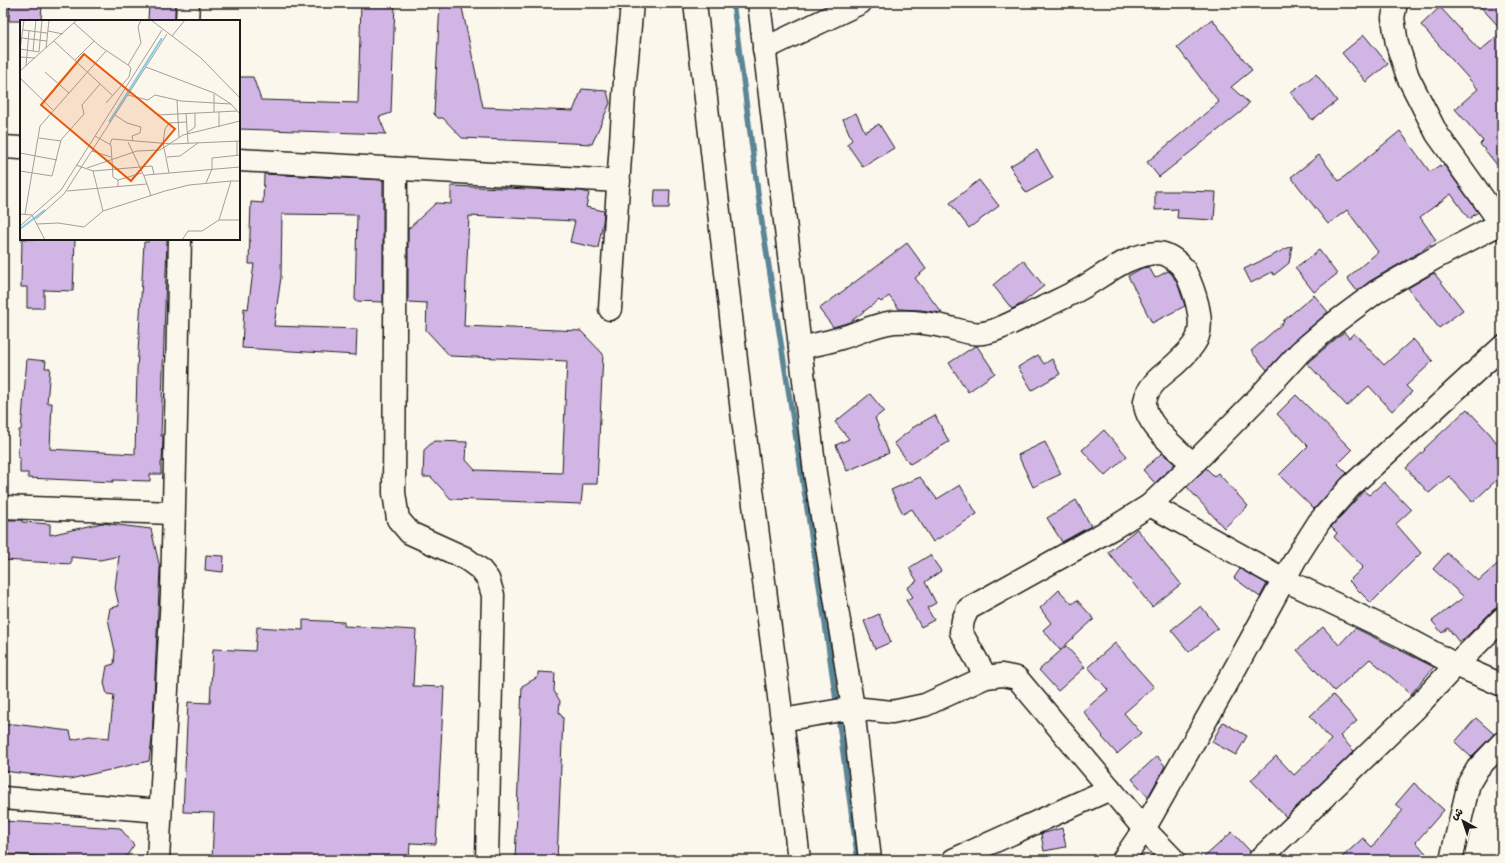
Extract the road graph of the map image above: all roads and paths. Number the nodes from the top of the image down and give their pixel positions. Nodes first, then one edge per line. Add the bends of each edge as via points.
1 (188, 3) edge
2 (632, 3) edge
3 (695, 3) edge
4 (759, 3) edge
5 (860, 3) edge
6 (1396, 3) edge
7 (187, 20) edge
8 (764, 50) junction
9 (3, 147) edge
10 (20, 148) edge
11 (240, 160) edge
12 (396, 169) junction
13 (619, 181) junction
14 (1501, 224) edge
15 (180, 240) edge
16 (610, 308) dead end
17 (1502, 347) edge
18 (800, 348) junction
19 (1193, 464) junction
20 (1150, 505) junction
21 (3, 507) edge
22 (174, 513) junction
23 (1285, 580) junction
24 (1502, 619) edge
25 (1456, 665) junction
26 (986, 677) junction
27 (1502, 685) edge
28 (853, 708) junction
29 (782, 720) junction
30 (1502, 743) edge
31 (1110, 789) junction
32 (3, 798) edge
33 (160, 811) junction
34 (1144, 829) junction
35 (158, 860) edge
36 (487, 860) edge
37 (798, 860) edge
38 (870, 860) edge
39 (953, 860) edge
40 (1123, 860) edge
41 (1174, 860) edge
42 (1259, 860) edge
43 (1450, 860) edge

1 - 7 street
2 - 13 street
3 - 29 street via 742,412
4 - 8 street
5 - 8 street
6 - 14 street via 1393,18 1396,38 1408,77 1436,134
8 - 18 street
9 - 10 street
11 - 12 street
12 - 13 street
12 - 36 street via 394,493 398,519 410,533 466,558 488,579 493,595
13 - 16 street
14 - 19 street via 1376,292 1333,324 1300,352
15 - 22 street
17 - 23 street via 1350,487 1319,522
18 - 19 street via 894,322 921,322 964,333 982,334 999,329 1082,288 1124,262 1160,253 1174,259 1185,270 1196,298 1200,321 1198,337 1181,360 1152,386 1146,400 1146,414 1161,435
18 - 28 street via 815,473
19 - 20 street
20 - 23 street
20 - 26 street via 968,609 961,632
21 - 22 street
22 - 33 street
23 - 25 street
23 - 34 street
24 - 25 street
25 - 27 street
25 - 42 street via 1416,708
26 - 28 street via 925,705 892,712
26 - 31 street via 1002,675 1017,678
28 - 29 street
28 - 38 street
29 - 37 street
30 - 43 street via 1478,768 1470,783
31 - 34 street
31 - 39 street
32 - 33 street
33 - 35 street
34 - 40 street
34 - 41 street

